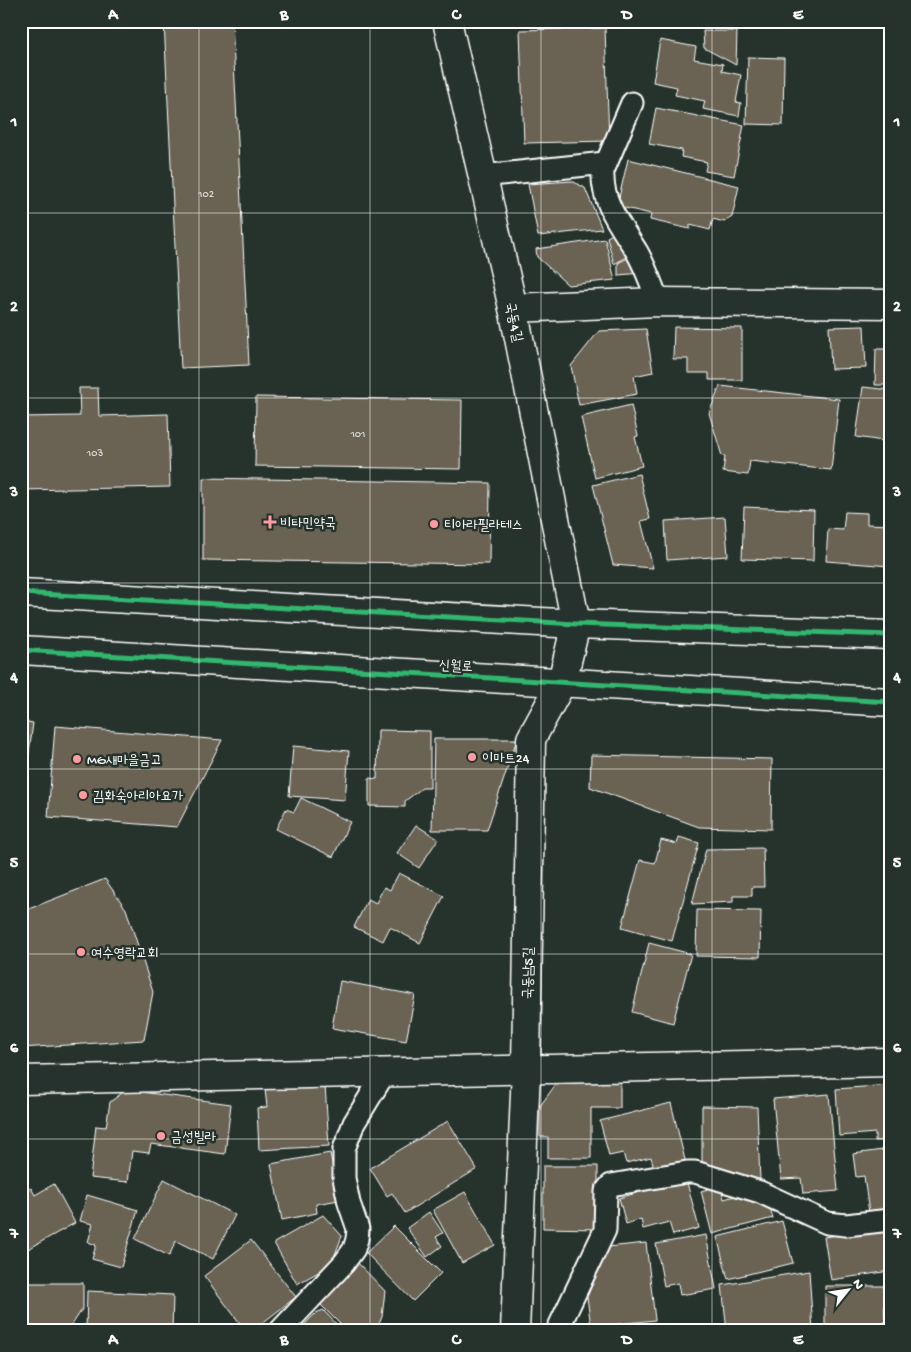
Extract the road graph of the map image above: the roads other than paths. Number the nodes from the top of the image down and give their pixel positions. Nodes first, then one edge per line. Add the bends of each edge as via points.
1 (448, 21) edge
2 (632, 103) dead end
3 (605, 163) junction
4 (482, 176) junction
5 (658, 302) junction
6 (890, 304) edge
7 (513, 308) junction
8 (21, 593) edge
9 (576, 624) junction
10 (890, 634) edge
11 (21, 650) edge
12 (562, 682) junction
13 (890, 702) edge
14 (890, 1062) edge
15 (526, 1069) junction
16 (385, 1072) junction
17 (21, 1080) edge
18 (890, 1220) edge
19 (280, 1331) edge
20 (515, 1331) edge
21 (556, 1331) edge

1 - 4 street, 국동4길
2 - 3 lane
3 - 4 lane
3 - 5 lane via 602,182 605,196 647,272
4 - 7 street, 국동4길
5 - 6 street
5 - 7 street
7 - 9 street, 국동4길
8 - 9 street
9 - 10 street
9 - 12 street, 국동남5길
11 - 12 street, 신월로
12 - 13 street, 신월로
12 - 15 street, 국동남5길 via 531,739
14 - 15 street
15 - 16 street
15 - 20 street, 국동남5길
16 - 17 street
16 - 19 lane via 354,1123 344,1148 344,1178 358,1229 354,1249
18 - 21 lane via 846,1225 827,1223 760,1192 695,1172 611,1185 606,1191 605,1230

